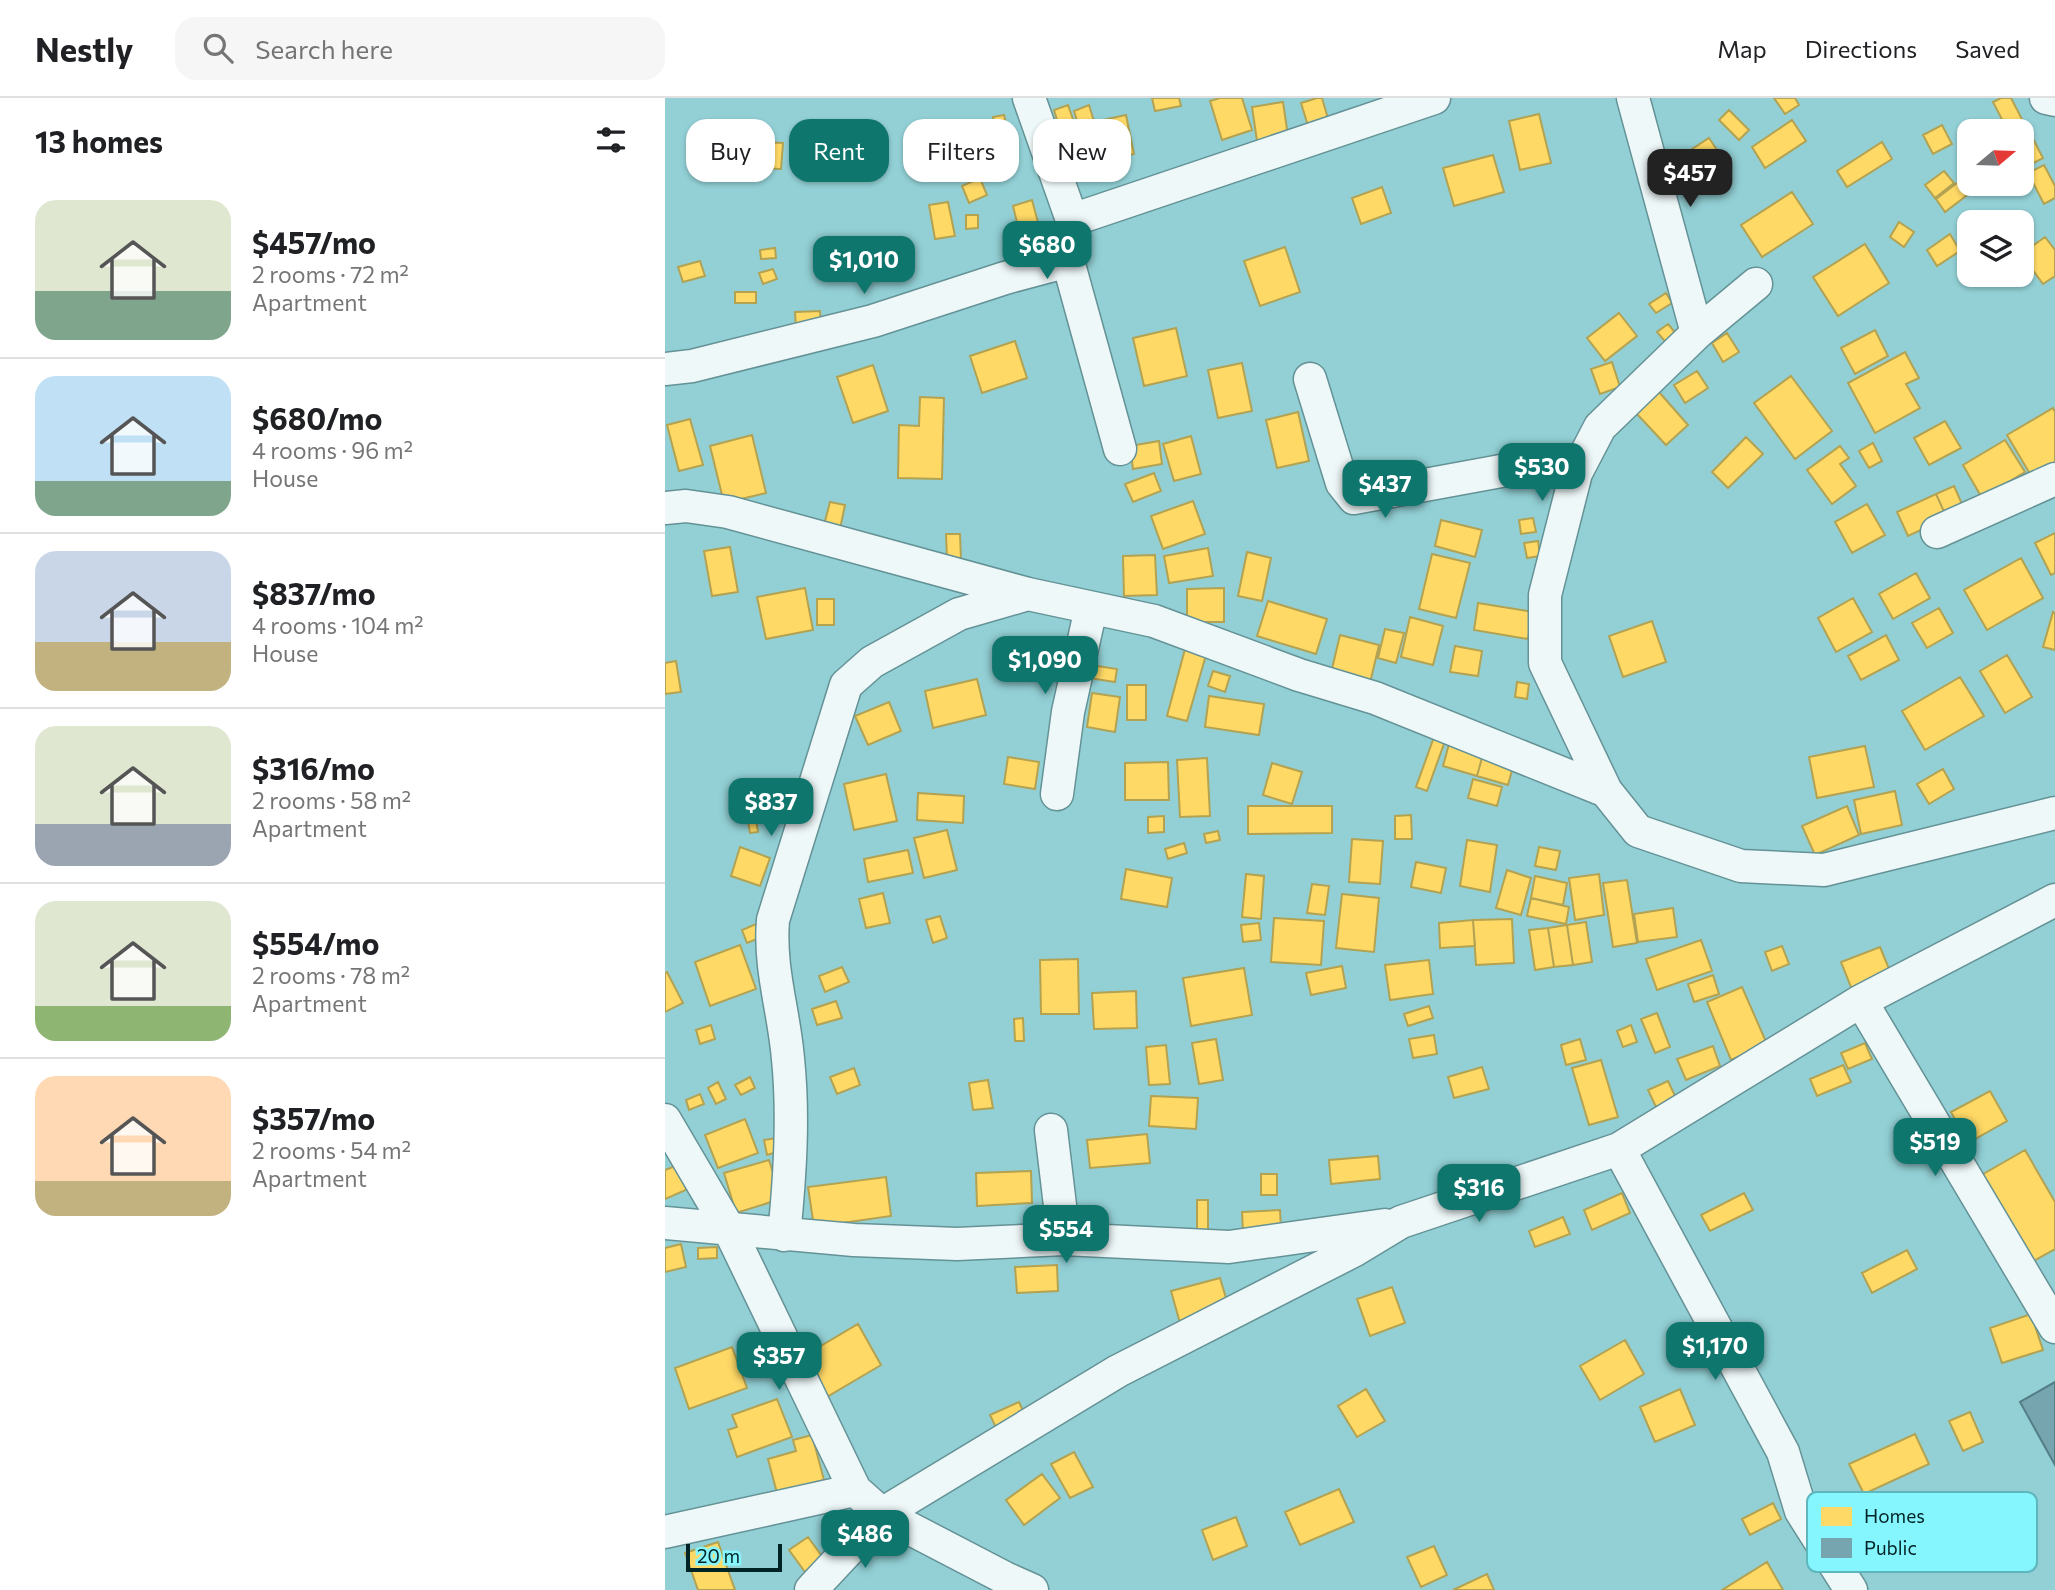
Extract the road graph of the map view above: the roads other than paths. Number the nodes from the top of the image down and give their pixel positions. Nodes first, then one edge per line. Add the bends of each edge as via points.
1 (1029, 98) edge
2 (1434, 98) edge
3 (1633, 98) edge
4 (2046, 98) edge
5 (2055, 100) edge
6 (1370, 110) edge
7 (1072, 220) junction
8 (1069, 261) junction
9 (1756, 284) dead end
10 (1697, 333) junction
11 (665, 369) edge
12 (1310, 379) dead end
13 (1120, 449) dead end
14 (1576, 473) junction
15 (2055, 479) edge
16 (665, 508) edge
17 (1937, 532) dead end
18 (1028, 594) junction
19 (1091, 608) junction
20 (1606, 792) junction
21 (1057, 794) dead end
22 (2055, 813) edge
23 (2055, 901) edge
24 (1861, 1001) junction
25 (665, 1120) edge
26 (1051, 1130) dead end
27 (1619, 1149) junction
28 (1401, 1222) junction
29 (665, 1223) edge
30 (729, 1229) junction
31 (784, 1235) junction
32 (1063, 1239) junction
33 (2055, 1327) edge
34 (855, 1490) junction
35 (882, 1514) junction
36 (1807, 1520) edge
37 (665, 1532) edge
38 (1840, 1572) edge
39 (811, 1590) edge
40 (1032, 1590) edge
41 (1851, 1590) edge

1 - 7 street
2 - 6 street
3 - 10 street
4 - 5 street
6 - 7 street
7 - 8 street
8 - 11 street via 873,321
8 - 13 street
9 - 10 street
10 - 14 street via 1600,427
12 - 14 street via 1342,483 1354,498 1512,470
14 - 20 street via 1545,595 1545,663
15 - 17 street
16 - 18 street via 728,512
18 - 19 street
18 - 31 street via 959,614 872,662 846,685 773,920 771,949 788,1059 791,1162
19 - 20 street via 1154,621 1375,698
19 - 21 street via 1068,712
20 - 22 street via 1637,831 1741,866 1824,870
23 - 24 street
24 - 27 street
24 - 33 street
25 - 30 street
26 - 32 street
27 - 28 street
27 - 36 street via 1783,1452
28 - 32 street via 1229,1247
28 - 35 street via 1118,1371
29 - 30 street
30 - 31 street
30 - 34 street
31 - 32 street via 957,1244
34 - 35 street
34 - 37 street
35 - 39 street
35 - 40 street
38 - 41 street

